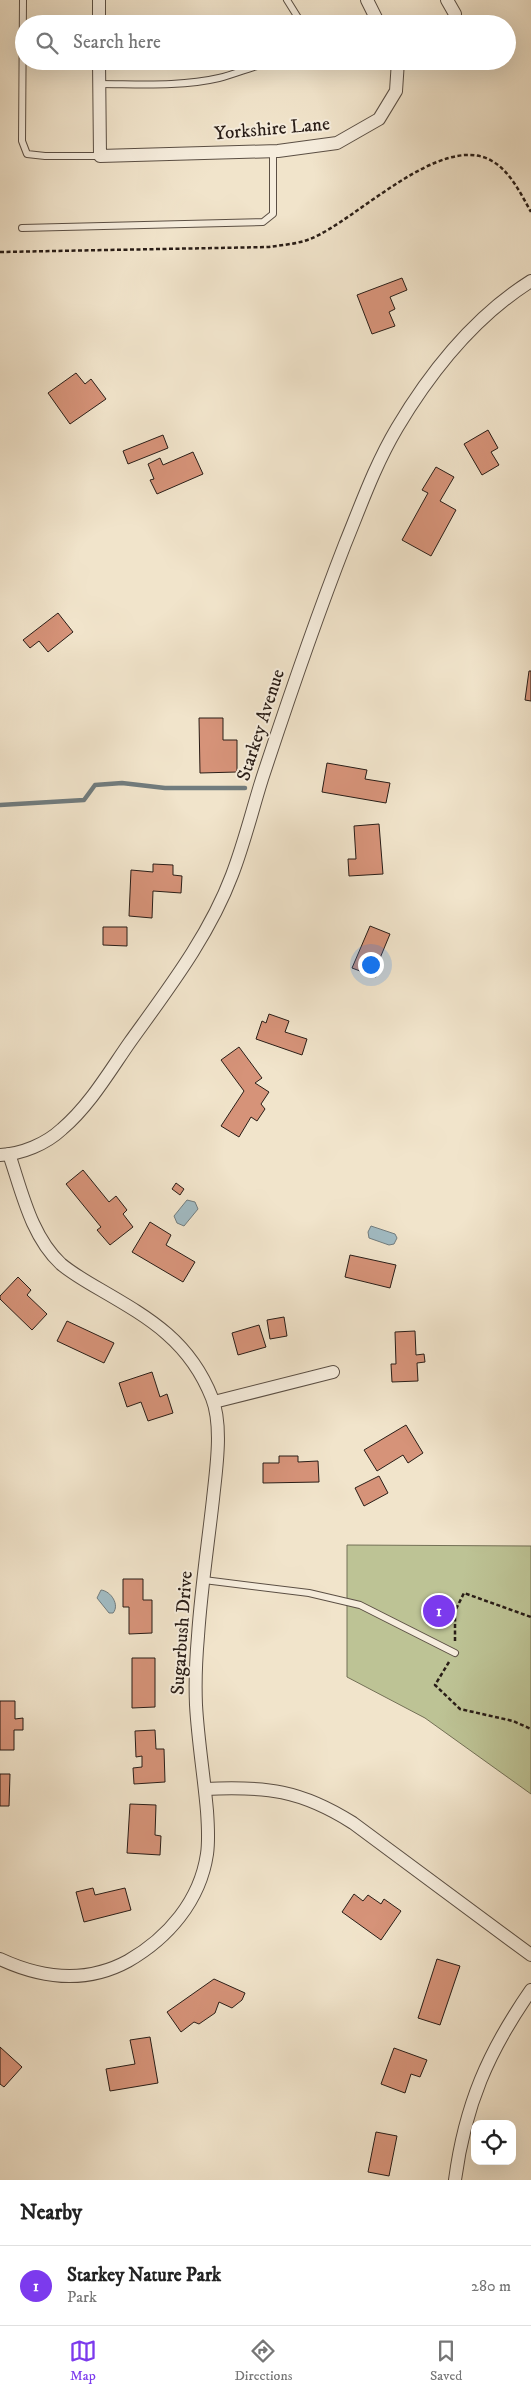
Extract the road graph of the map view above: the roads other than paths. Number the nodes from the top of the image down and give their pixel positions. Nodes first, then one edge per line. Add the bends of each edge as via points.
1 (23, 0) edge
2 (99, 0) edge
3 (288, 0) edge
4 (367, 0) edge
5 (447, 0) edge
6 (455, 14) dead end
7 (23, 15) edge
8 (99, 15) edge
9 (297, 15) edge
10 (375, 15) edge
11 (23, 70) edge
12 (99, 70) edge
13 (243, 70) edge
14 (397, 70) edge
15 (100, 84) junction
16 (273, 151) junction
17 (100, 156) junction
18 (22, 228) dead end
19 (531, 281) edge
20 (4, 1155) edge
21 (333, 1372) dead end
22 (214, 1402) junction
23 (204, 1580) junction
24 (455, 1653) road end
25 (205, 1789) junction
26 (531, 1955) edge
27 (0, 1959) edge
28 (531, 1990) edge
29 (455, 2180) edge

1 - 7 lane
2 - 8 street
3 - 9 lane
4 - 10 street
5 - 6 street
11 - 17 lane via 22,141 27,154
12 - 15 street
13 - 15 lane via 218,78 177,83
14 - 16 street, Yorkshire Lane via 396,91 379,119 337,143
15 - 17 street
16 - 17 street, Yorkshire Lane
16 - 18 lane via 273,214 263,222
19 - 20 street, Starkey Avenue via 477,322 434,372 396,429 370,482 332,578 295,680 232,876 191,956 87,1103 63,1129 30,1149
20 - 22 street, Sugarbush Drive via 32,1221 61,1264 152,1320 172,1337 199,1372
21 - 22 street
22 - 23 street, Sugarbush Drive via 218,1433 216,1469
23 - 24 lane via 309,1593 360,1605
23 - 25 street, Sugarbush Drive via 196,1665 196,1706
25 - 26 street via 247,1787 276,1791 303,1797 329,1808
25 - 27 street, Sugarbush Drive via 207,1854 200,1879 187,1907 170,1930 148,1949 122,1964 95,1973 64,1976 26,1970
28 - 29 street via 505,2027 477,2086 462,2139

